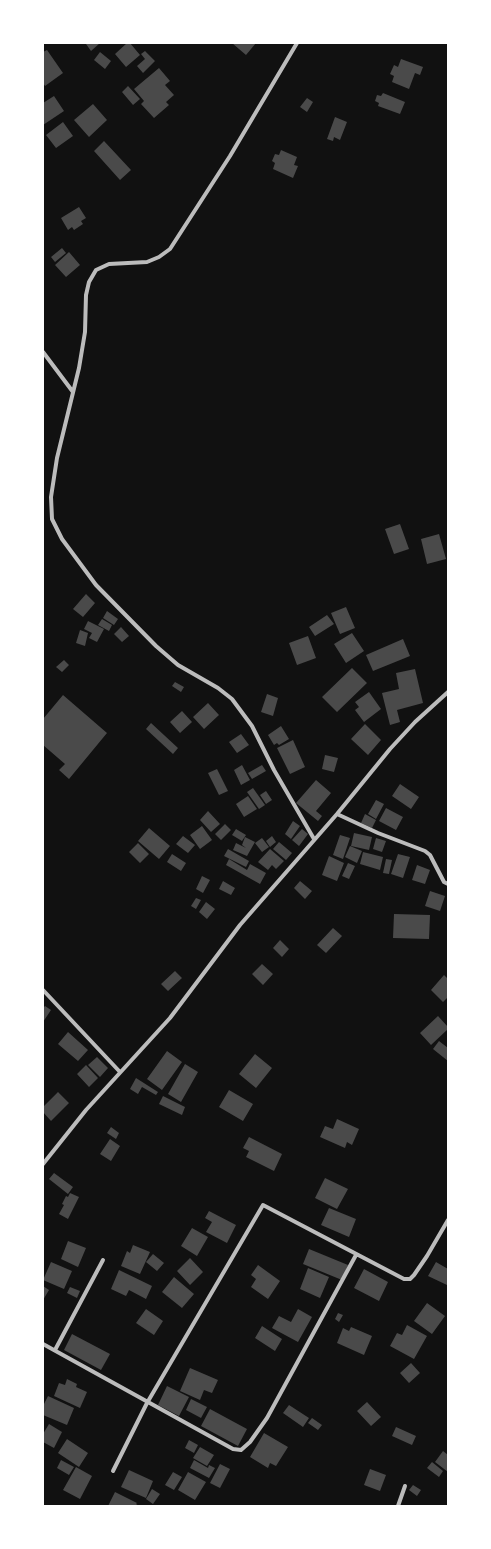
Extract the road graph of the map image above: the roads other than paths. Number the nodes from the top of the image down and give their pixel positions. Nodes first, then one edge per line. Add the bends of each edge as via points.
1 (297, 43) edge
2 (43, 352) edge
3 (72, 392) junction
4 (448, 692) edge
5 (446, 696) edge
6 (337, 814) junction
7 (314, 839) junction
8 (448, 884) edge
9 (43, 990) edge
10 (120, 1072) junction
11 (43, 1164) edge
12 (448, 1220) edge
13 (356, 1255) junction
14 (104, 1260) dead end
15 (43, 1344) edge
16 (55, 1350) junction
17 (147, 1402) junction
18 (113, 1471) dead end
19 (405, 1486) dead end
20 (398, 1506) edge

1 - 3 street via 230,156 170,249 146,262 109,264 96,270 89,282 86,295 85,332
2 - 3 street
3 - 7 street via 51,497 52,519 62,539 96,585 156,646 178,665 232,699 252,726
4 - 5 street
5 - 6 street via 400,738
6 - 7 street
6 - 8 street via 425,851 444,882
7 - 10 street via 240,925 170,1018
9 - 10 street
10 - 11 street
12 - 13 street via 410,1279 404,1279
13 - 17 street via 267,1418 241,1450 233,1449
13 - 17 street via 263,1204
14 - 16 street
15 - 16 street
16 - 17 street
17 - 18 street
19 - 20 street

